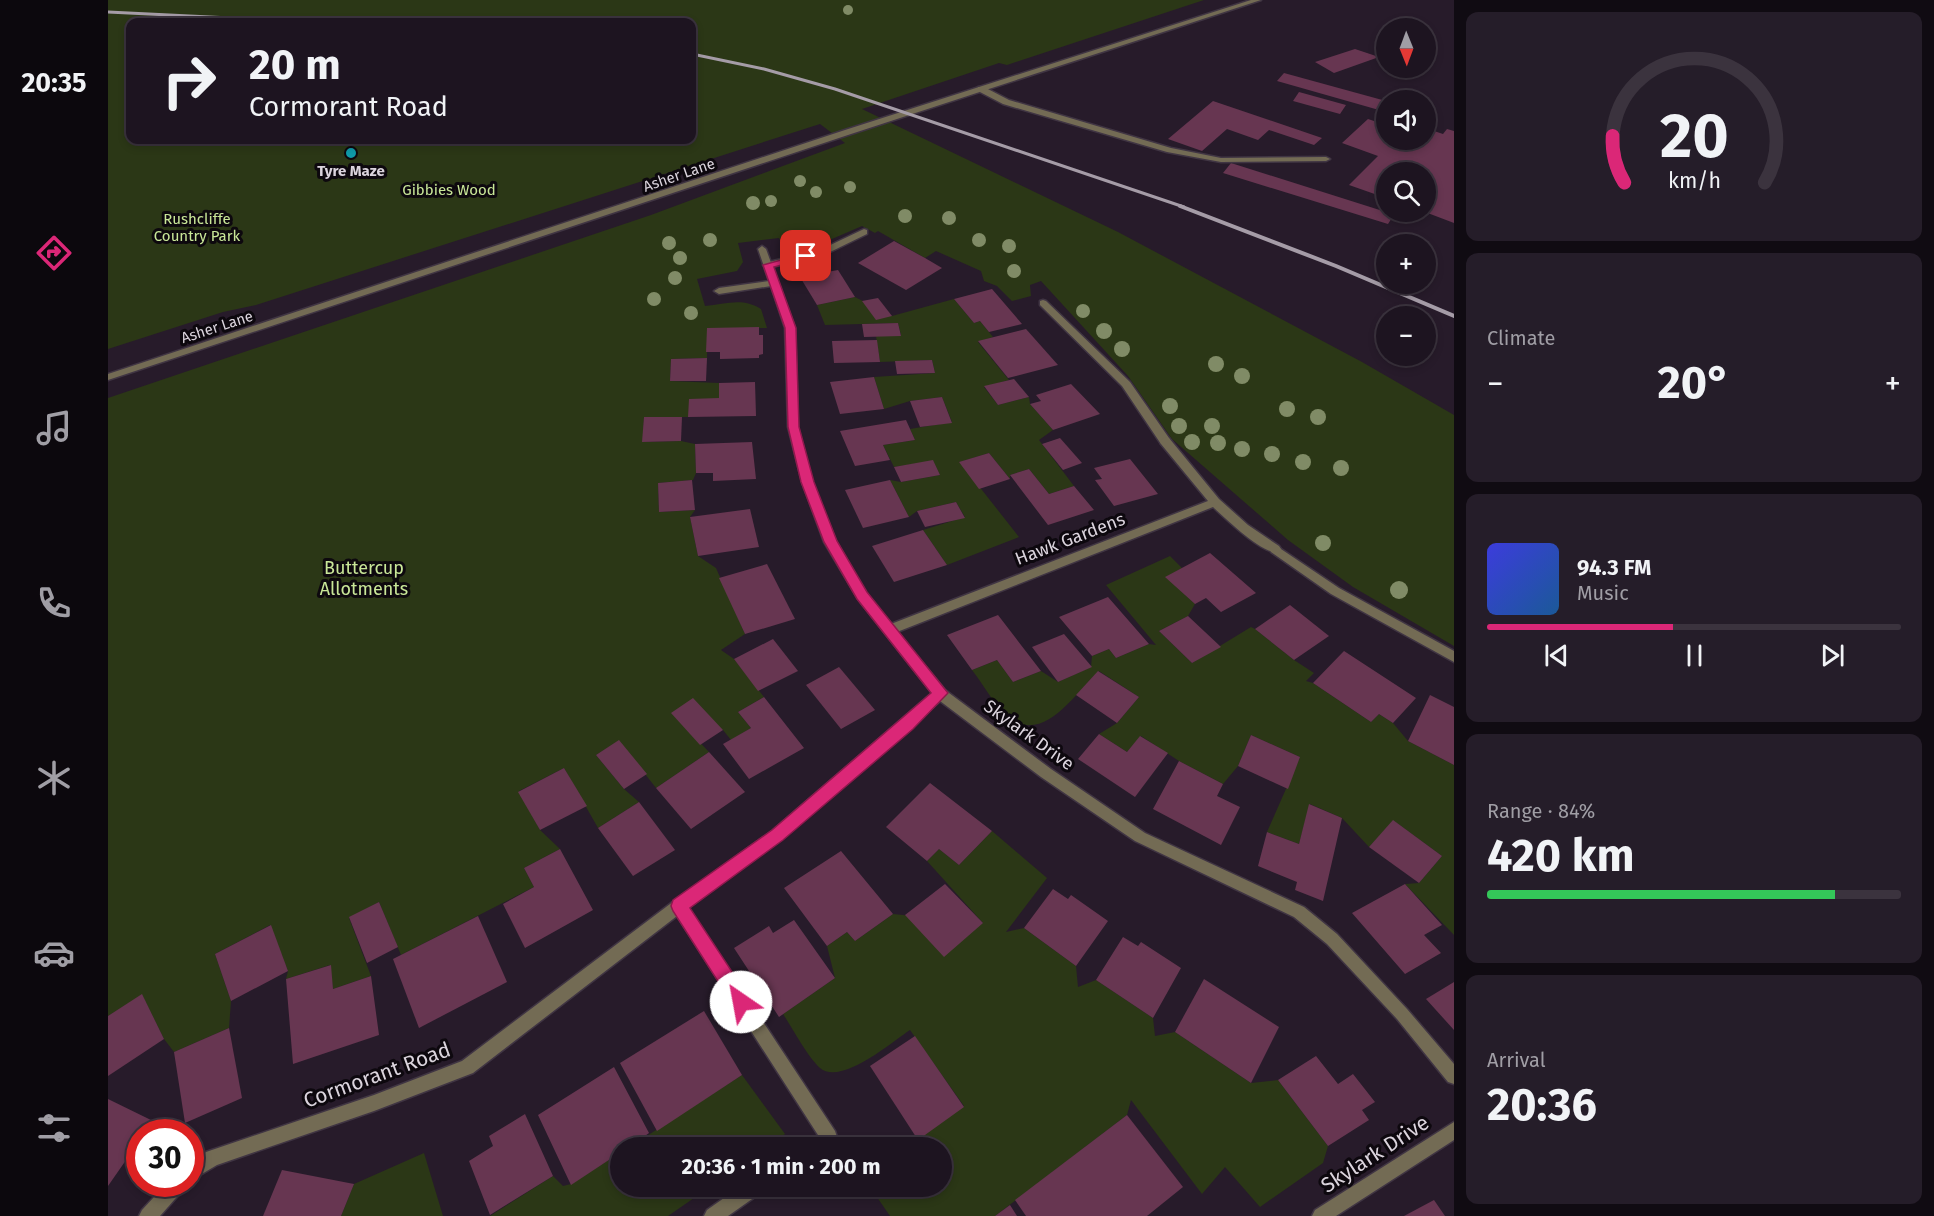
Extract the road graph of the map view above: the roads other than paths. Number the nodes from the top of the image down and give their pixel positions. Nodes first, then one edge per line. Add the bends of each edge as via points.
1 (1258, 0) edge
2 (981, 89) junction
3 (1326, 159) dead end
4 (864, 232) dead end
5 (762, 249) dead end
6 (768, 265) junction
7 (775, 284) junction
8 (719, 291) dead end
9 (1043, 303) dead end
10 (108, 377) edge
11 (1215, 502) junction
12 (888, 630) junction
13 (1454, 657) edge
14 (940, 693) junction
15 (679, 906) junction
16 (1454, 1076) edge
17 (1454, 1130) edge
18 (829, 1137) edge
19 (204, 1163) edge
20 (165, 1197) edge
21 (740, 1197) edge
22 (148, 1216) edge
23 (712, 1216) edge
24 (1321, 1216) edge

1 - 2 street, Asher Lane
2 - 3 street via 1006,102 1181,152 1221,160
2 - 10 street, Asher Lane
4 - 6 street via 825,251
5 - 6 street, Skylark Drive
6 - 7 street, Skylark Drive
7 - 8 street
7 - 12 street, Skylark Drive via 792,336 794,427 807,482 830,542
9 - 11 street via 1126,384 1165,441
11 - 12 street, Hawk Gardens
11 - 13 street via 1244,528 1335,591
12 - 14 street, Skylark Drive
14 - 15 street, Cormorant Road via 908,725 777,835
14 - 16 street, Skylark Drive via 1046,774 1140,837 1299,912 1332,939
15 - 18 street
15 - 19 street, Cormorant Road via 467,1067
17 - 24 street, Skylark Drive
20 - 22 street
21 - 23 street

